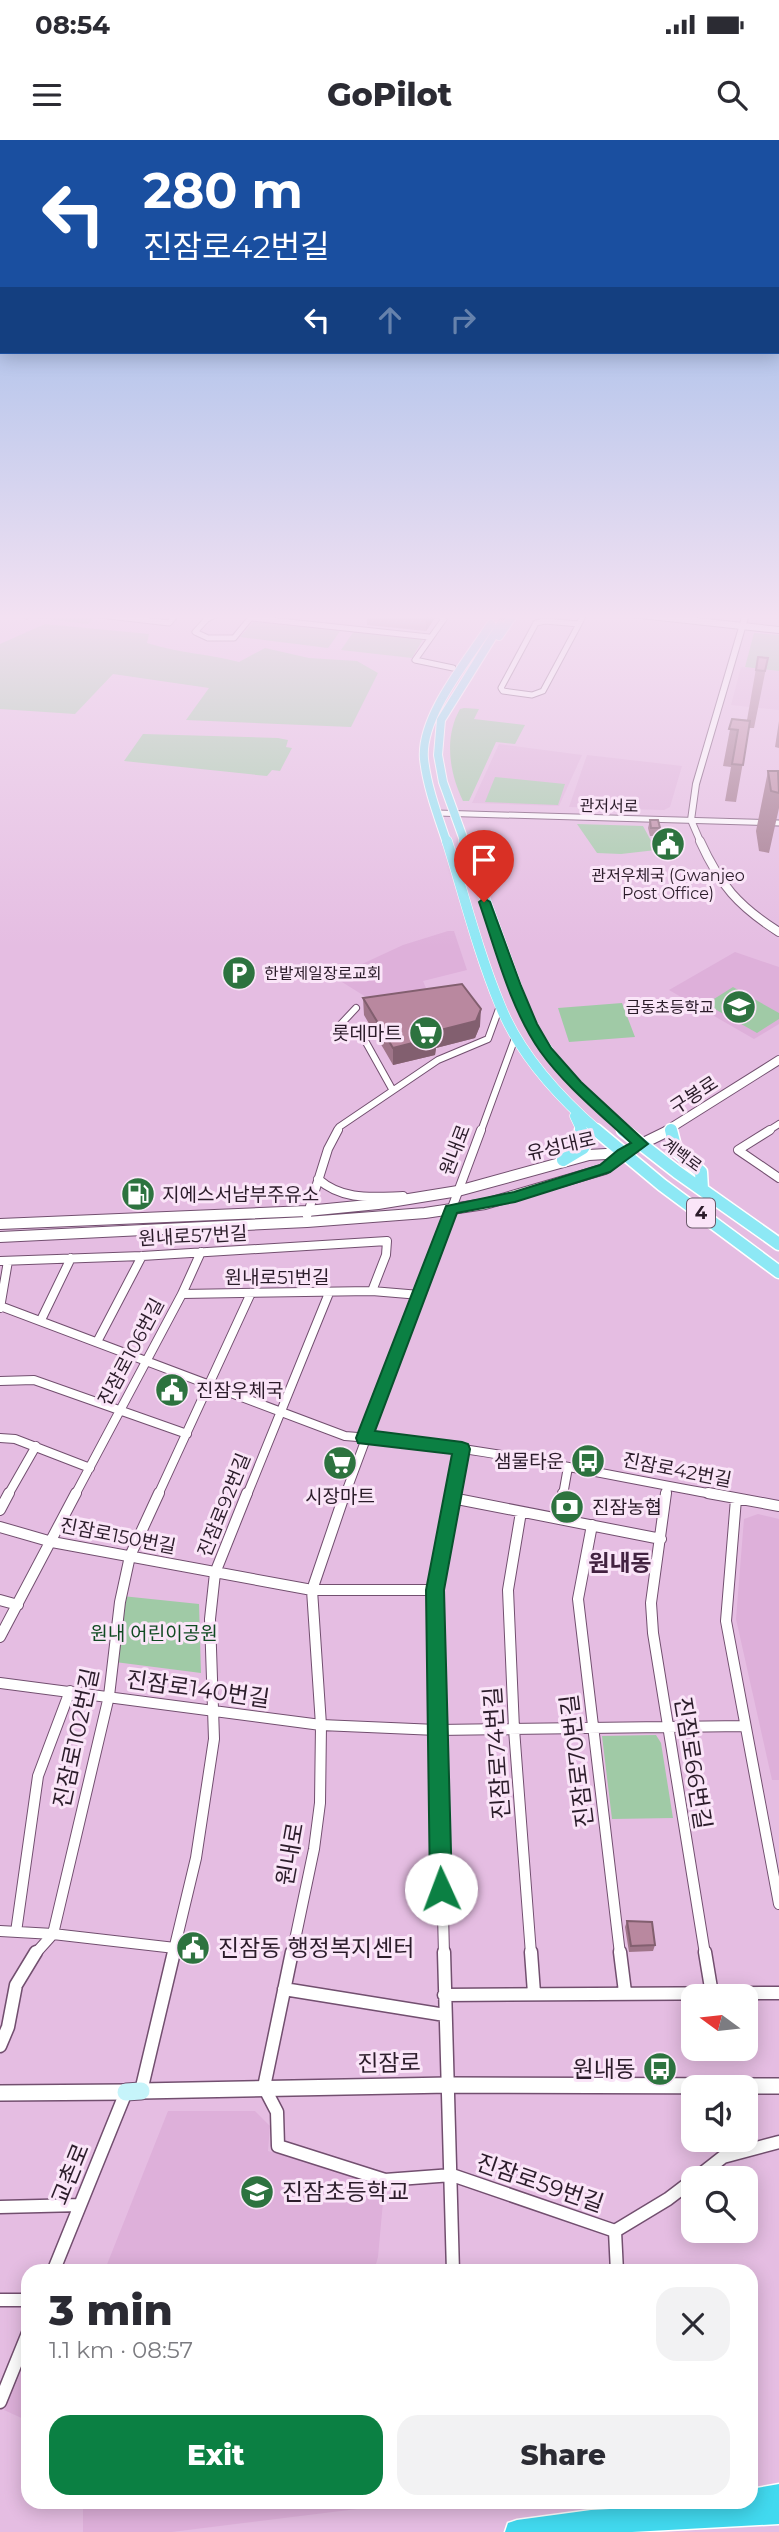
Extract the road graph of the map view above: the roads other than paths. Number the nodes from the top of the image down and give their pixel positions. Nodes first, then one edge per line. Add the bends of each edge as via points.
1 (427, 726) edge
2 (430, 726) edge
3 (440, 726) edge
4 (713, 726) edge
5 (427, 735) junction
6 (438, 813) junction
7 (454, 814) junction
8 (691, 820) junction
9 (779, 823) edge
10 (779, 932) edge
11 (500, 1006) junction
12 (356, 1008) dead end
13 (515, 1038) junction
14 (779, 1060) edge
15 (392, 1089) junction
16 (570, 1107) junction
17 (779, 1124) edge
18 (671, 1129) junction
19 (641, 1144) junction
20 (623, 1153) junction
21 (563, 1160) junction
22 (779, 1178) edge
23 (318, 1179) junction
24 (702, 1189) junction
25 (458, 1191) junction
26 (431, 1196) junction
27 (451, 1210) junction
28 (307, 1211) junction
29 (307, 1222) junction
30 (0, 1224) edge
31 (0, 1237) edge
32 (779, 1244) edge
33 (201, 1252) junction
34 (142, 1256) junction
35 (71, 1258) junction
36 (4, 1261) edge
37 (779, 1272) edge
38 (372, 1292) junction
39 (251, 1293) junction
40 (329, 1293) junction
41 (182, 1294) junction
42 (420, 1295) junction
43 (0, 1306) edge
44 (41, 1320) junction
45 (97, 1342) junction
46 (146, 1362) junction
47 (0, 1381) edge
48 (209, 1385) junction
49 (120, 1411) junction
50 (280, 1413) junction
51 (187, 1434) junction
52 (0, 1438) edge
53 (364, 1438) junction
54 (36, 1446) junction
55 (462, 1449) junction
56 (568, 1467) junction
57 (90, 1468) junction
58 (667, 1486) junction
59 (452, 1498) junction
60 (736, 1499) junction
61 (779, 1506) edge
62 (0, 1510) edge
63 (521, 1511) junction
64 (559, 1519) junction
65 (592, 1525) junction
66 (0, 1527) edge
67 (661, 1539) junction
68 (52, 1542) junction
69 (130, 1556) junction
70 (215, 1573) junction
71 (312, 1590) junction
72 (435, 1590) junction
73 (0, 1600) edge
74 (18, 1605) junction
75 (0, 1637) edge
76 (0, 1683) edge
77 (70, 1691) junction
78 (109, 1696) junction
79 (214, 1709) junction
80 (321, 1725) junction
81 (744, 1726) junction
82 (667, 1727) junction
83 (592, 1728) junction
84 (513, 1729) junction
85 (437, 1730) junction
86 (779, 1905) edge
87 (0, 1931) edge
88 (16, 1932) junction
89 (53, 1934) junction
90 (175, 1948) junction
91 (710, 1984) edge
92 (284, 1989) junction
93 (534, 1993) junction
94 (625, 1993) junction
95 (758, 1993) edge
96 (779, 1993) edge
97 (681, 1994) edge
98 (444, 1995) junction
99 (445, 2015) junction
100 (0, 2046) edge
101 (449, 2085) junction
102 (779, 2085) edge
103 (264, 2087) junction
104 (133, 2092) junction
105 (0, 2094) edge
106 (779, 2142) edge
107 (711, 2166) edge
108 (452, 2175) junction
109 (681, 2189) edge
110 (80, 2206) junction
111 (0, 2207) edge
112 (615, 2231) junction
113 (56, 2264) edge
114 (453, 2264) edge
115 (617, 2264) edge
116 (0, 2300) edge
117 (21, 2300) edge
118 (21, 2350) edge
119 (0, 2402) edge
120 (779, 2496) edge
121 (758, 2500) edge
122 (687, 2509) edge
123 (779, 2512) edge
124 (591, 2522) junction
125 (517, 2532) edge

1 - 5 main road
2 - 5 main road, 계백로 / 4
3 - 7 main road, 계백로 / 4 via 438,755
4 - 8 street
5 - 6 main road, 계백로 / 4 via 424,757
6 - 7 street, 관저서로
6 - 11 main road, 계백로 / 4
7 - 8 street, 관저서로
7 - 19 main road, 계백로 / 4 via 530,1024 576,1084
8 - 9 street, 관저서로
8 - 10 street via 714,872 731,895
11 - 13 main road, 계백로 / 4
11 - 15 street via 488,1039 438,1060
12 - 15 street via 341,1024 363,1037
13 - 16 main road, 계백로 / 4
13 - 25 street, 원내로
14 - 18 street, 구봉로
15 - 23 street via 339,1127
16 - 20 main road, 계백로 / 4
16 - 21 main road via 587,1141
17 - 22 street via 738,1150
18 - 19 street, 구봉로
18 - 24 main road via 676,1150 701,1172
19 - 20 street, 구봉로
19 - 24 main road, 계백로 / 4
20 - 21 street, 유성대로
20 - 27 street, 유성대로 via 605,1168 515,1197
20 - 37 main road, 계백로 / 4
21 - 25 street, 유성대로
23 - 26 street via 338,1195
23 - 28 street
24 - 32 main road, 계백로 / 4
25 - 26 street, 유성대로
25 - 27 street, 원내로
26 - 28 street, 유성대로
27 - 29 street, 유성대로
27 - 42 street, 원내로
28 - 29 street
28 - 30 street, 유성대로
29 - 31 street, 유성대로
33 - 34 street, 원내로57번길
33 - 38 street, 원내로57번길 via 387,1241
33 - 41 street, 진잠로106번길
34 - 35 street, 원내로57번길
34 - 45 street
35 - 36 street, 원내로57번길
35 - 44 street
36 - 43 street
38 - 40 street, 원내로51번길
38 - 42 street, 원내로51번길
39 - 40 street, 원내로51번길
39 - 41 street, 원내로51번길
39 - 48 street, 진잠로102번길
40 - 50 street, 진잠로92번길
41 - 46 street, 진잠로106번길
42 - 53 street, 원내로
43 - 44 street, 진잠로42번길
44 - 45 street, 진잠로42번길
45 - 46 street, 진잠로42번길
46 - 48 street, 진잠로42번길
46 - 49 street, 진잠로106번길
47 - 49 street via 34,1380
48 - 50 street, 진잠로42번길
48 - 51 street, 진잠로102번길
49 - 51 street
49 - 57 street, 진잠로106번길
50 - 53 street, 진잠로42번길 via 345,1436
50 - 70 street, 진잠로92번길
51 - 69 street, 진잠로102번길
52 - 54 street
53 - 55 street, 진잠로42번길
53 - 71 street, 원내로
54 - 57 street
54 - 62 street
55 - 56 street, 진잠로42번길
55 - 59 street
56 - 58 street, 진잠로42번길
56 - 64 street
57 - 68 street, 진잠로106번길
58 - 60 street, 진잠로42번길
58 - 67 street, 진잠로66번길
59 - 63 street
59 - 72 street
60 - 61 street, 진잠로42번길
60 - 81 street via 726,1621
63 - 64 street
63 - 84 street, 진잠로74번길 via 508,1590
64 - 65 street
65 - 67 street
65 - 83 street, 진잠로70번길 via 578,1599
66 - 68 street, 진잠로150번길
67 - 82 street, 진잠로66번길 via 651,1603
68 - 69 street, 진잠로150번길
68 - 74 street, 진잠로106번길
69 - 70 street, 진잠로150번길
69 - 78 street, 진잠로102번길
70 - 71 street, 진잠로150번길
70 - 79 street, 진잠로92번길 via 210,1619
71 - 72 street
71 - 80 street, 원내로
72 - 85 street
73 - 74 street
74 - 75 street, 진잠로106번길
76 - 77 street, 진잠로140번길
77 - 78 street, 진잠로140번길
77 - 88 street via 38,1776
78 - 79 street, 진잠로140번길
78 - 89 street, 진잠로102번길
79 - 80 street, 진잠로140번길
79 - 90 street, 진잠로92번길 via 214,1739 196,1858
80 - 85 street
80 - 92 street, 원내로 via 314,1849
81 - 82 street
81 - 86 street
82 - 83 street
82 - 91 street, 진잠로66번길
83 - 84 street
83 - 94 street, 진잠로70번길
84 - 85 street
84 - 93 street, 진잠로74번길
85 - 98 street
87 - 88 street
88 - 89 street
89 - 90 street
89 - 100 street, 진잠로102번길 via 36,1951 14,1991 8,2032
90 - 104 street, 진잠로92번길
92 - 99 street
92 - 103 street, 원내로
93 - 94 street
93 - 98 street
94 - 97 street
95 - 96 street
98 - 99 street
99 - 101 street
101 - 102 street, 진잠로
101 - 103 street, 진잠로
101 - 108 street
103 - 104 street, 진잠로
103 - 108 street, 진잠로59번길 via 276,2112 278,2146 385,2180
104 - 105 street, 진잠로
104 - 110 street, 교촌로
106 - 107 street, 진잠로59번길 via 723,2157
108 - 112 street, 진잠로59번길
108 - 114 street, 진잠로59번길
109 - 112 street, 진잠로59번길
110 - 111 street
110 - 113 street, 교촌로
112 - 115 street, 진잠로59번길
116 - 117 street
118 - 119 street
120 - 121 highway
122 - 124 highway
123 - 124 highway
124 - 125 highway

